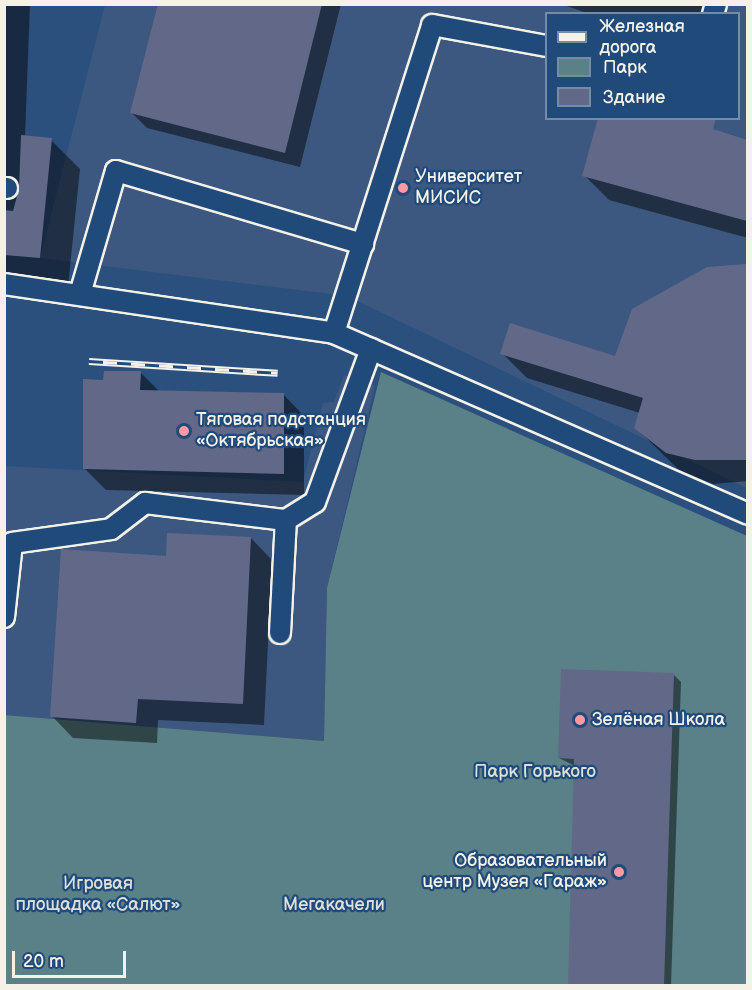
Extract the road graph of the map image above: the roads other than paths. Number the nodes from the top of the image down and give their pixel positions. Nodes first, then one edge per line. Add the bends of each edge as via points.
1 (545, 46) edge
2 (363, 244) junction
3 (4, 284) edge
4 (80, 294) junction
5 (334, 333) junction
6 (371, 349) junction
7 (747, 514) edge
8 (286, 520) junction
9 (4, 617) edge
10 (280, 633) dead end

1 - 2 lane via 432,25
2 - 4 lane via 116,171
2 - 5 lane
3 - 4 lane
4 - 5 lane
5 - 6 lane
6 - 7 lane
6 - 8 lane via 315,502
8 - 9 lane via 145,503 111,529 12,543
8 - 10 lane

